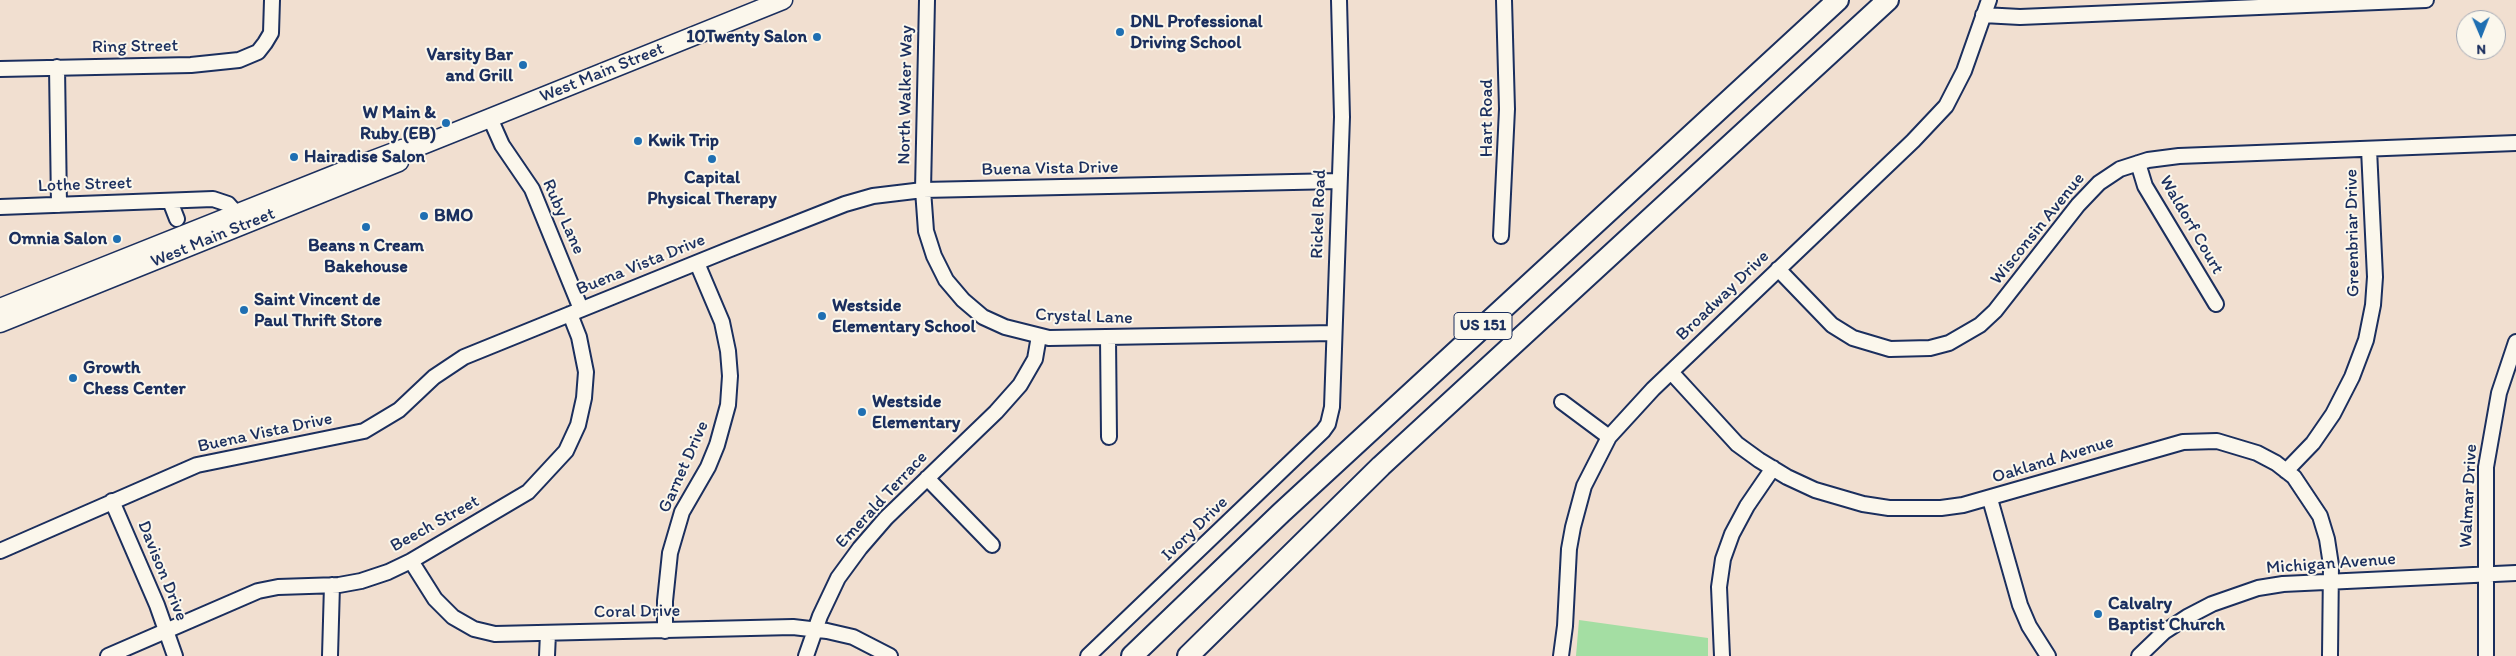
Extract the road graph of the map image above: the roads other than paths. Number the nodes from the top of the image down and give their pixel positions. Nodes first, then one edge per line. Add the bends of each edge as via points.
1 (272, 0) edge
2 (783, 0) edge
3 (927, 0) edge
4 (1338, 0) edge
5 (1504, 0) edge
6 (1838, 0) edge
7 (1888, 0) edge
8 (1989, 0) edge
9 (2426, 0) edge
10 (1983, 15) junction
11 (57, 68) junction
12 (0, 69) edge
13 (490, 118) junction
14 (2516, 143) edge
15 (420, 146) junction
16 (2370, 149) junction
17 (2138, 163) junction
18 (1339, 181) junction
19 (923, 190) junction
20 (170, 201) junction
21 (59, 205) junction
22 (0, 206) edge
23 (236, 213) junction
24 (176, 219) dead end
25 (1501, 236) dead end
26 (697, 263) junction
27 (1778, 269) junction
28 (2216, 304) dead end
29 (0, 308) edge
30 (575, 311) junction
31 (0, 323) edge
32 (1334, 333) junction
33 (1039, 336) junction
34 (1108, 338) junction
35 (2516, 342) edge
36 (1671, 372) junction
37 (1562, 402) dead end
38 (1325, 428) joint
39 (1109, 437) dead end
40 (1609, 437) junction
41 (1773, 468) junction
42 (2286, 471) junction
43 (927, 478) junction
44 (1990, 499) junction
45 (112, 501) junction
46 (992, 545) dead end
47 (0, 551) edge
48 (411, 561) junction
49 (2516, 573) edge
50 (2485, 575) junction
51 (2331, 582) junction
52 (332, 585) junction
53 (166, 630) junction
54 (665, 630) junction
55 (815, 630) junction
56 (548, 633) junction
57 (108, 656) edge
58 (175, 656) edge
59 (330, 656) edge
60 (547, 656) edge
61 (806, 656) edge
62 (890, 656) edge
63 (1088, 656) edge
64 (1132, 656) edge
65 (1188, 656) edge
66 (1561, 656) edge
67 (1722, 656) edge
68 (2048, 656) edge
69 (2139, 656) edge
70 (2330, 656) edge
71 (2486, 656) edge

1 - 11 street, Ring Street via 271,33 252,56 224,62
2 - 13 main road, West Main Street
3 - 19 street, North Walker Way
4 - 18 street, Rickel Road via 1342,117
5 - 25 street, Hart Road via 1507,109
6 - 64 highway, US 151 via 1296,500
7 - 65 highway, US 151 via 1381,466
8 - 10 street, Broadway Drive
9 - 10 street via 2020,17
10 - 27 street, Broadway Drive via 1964,71 1946,106
11 - 12 street, Ring Street
11 - 21 street
13 - 15 main road, West Main Street
13 - 30 street, Ruby Lane via 502,145 532,189
14 - 16 street, Wisconsin Avenue
15 - 23 main road, West Main Street via 402,149
15 - 31 main road, West Main Street via 407,159
16 - 17 street, Wisconsin Avenue via 2179,156
16 - 42 street, Greenbriar Drive via 2375,277 2366,340 2333,414
17 - 27 street, Wisconsin Avenue via 2120,169 2099,183 1995,311 1980,325 1949,343 1903,350 1871,345 1853,338 1832,325
17 - 28 street, Waldorf Court via 2145,186
18 - 19 street, Buena Vista Drive
18 - 32 street, Rickel Road
19 - 26 street, Buena Vista Drive via 873,196 845,204
19 - 33 street, Crystal Lane via 926,231 946,280 984,317 1005,327
20 - 21 street, Lothe Street
20 - 23 street, Lothe Street via 220,200
20 - 24 street
21 - 22 street, Lothe Street
23 - 29 main road, West Main Street
26 - 30 street, Buena Vista Drive
26 - 54 street, Garnet Drive via 722,322 730,376 728,406 717,445 682,512 672,546 667,574
27 - 36 street, Broadway Drive
30 - 45 street, Buena Vista Drive via 464,357 434,377 399,410 364,431 197,465
30 - 48 street, Beech Street via 586,372 578,425 566,451 528,492
32 - 34 street, Crystal Lane
32 - 38 street, Rickel Road via 1332,407
33 - 34 street, Crystal Lane
33 - 43 street, Emerald Terrace via 1035,359 1020,385
34 - 39 street
35 - 50 street, Walmar Drive via 2490,438 2485,498
36 - 40 street, Broadway Drive
36 - 41 street, Oakland Avenue via 1737,444
37 - 40 street
38 - 63 street, Ivory Drive
40 - 66 street, Broadway Drive via 1584,486 1573,527
41 - 44 street, Oakland Avenue via 1815,490 1889,508 1941,508
41 - 67 street via 1747,506 1723,559 1719,587
42 - 44 street, Oakland Avenue via 2244,448 2198,440
42 - 51 street, Oakland Avenue via 2300,485 2320,516 2327,539
43 - 46 street
43 - 55 street, Emerald Terrace via 860,548 838,578
44 - 68 street via 2020,605
45 - 47 street, Buena Vista Drive
45 - 53 street, Davison Drive
48 - 52 street, Beech Street via 361,581
48 - 56 street, Coral Drive via 435,599 452,617 474,629 495,634
49 - 50 street, Michigan Avenue
50 - 51 street, Michigan Avenue
50 - 71 street, Walmar Drive
51 - 69 street, Michigan Avenue via 2258,588 2212,604 2164,632
51 - 70 street, Oakland Avenue
52 - 53 street, Beech Street via 258,591
52 - 59 street
53 - 57 street, Beech Street
53 - 58 street, Davison Drive
54 - 55 street, Coral Drive
54 - 56 street, Coral Drive
55 - 61 street, Emerald Terrace
55 - 62 street, Coral Drive via 853,637
56 - 60 street

